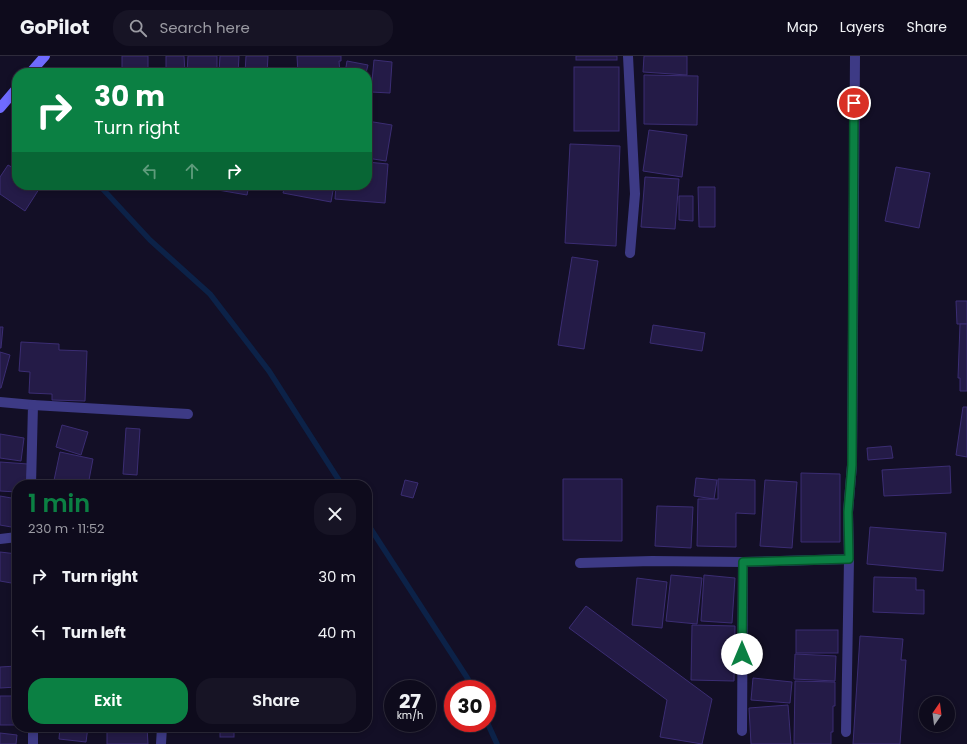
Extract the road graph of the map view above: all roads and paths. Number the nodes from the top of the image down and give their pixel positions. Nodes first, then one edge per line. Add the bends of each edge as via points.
1 (45, 56) edge
2 (628, 56) edge
3 (855, 56) edge
4 (34, 68) edge
5 (12, 94) edge
6 (0, 108) edge
7 (630, 253) dead end
8 (0, 402) edge
9 (33, 405) junction
10 (188, 414) dead end
11 (31, 480) edge
12 (12, 538) edge
13 (0, 539) edge
14 (849, 559) junction
15 (743, 562) junction
16 (580, 563) dead end
17 (742, 731) dead end
18 (33, 732) edge
19 (162, 732) edge
20 (846, 732) dead end
21 (33, 744) edge
22 (161, 744) edge

1 - 4 main road
2 - 7 street via 635,194
3 - 14 street
5 - 6 main road
8 - 9 street
9 - 10 street
9 - 11 street
12 - 13 street
14 - 15 street
14 - 20 street
15 - 16 street
15 - 17 street
18 - 21 street
19 - 22 street

